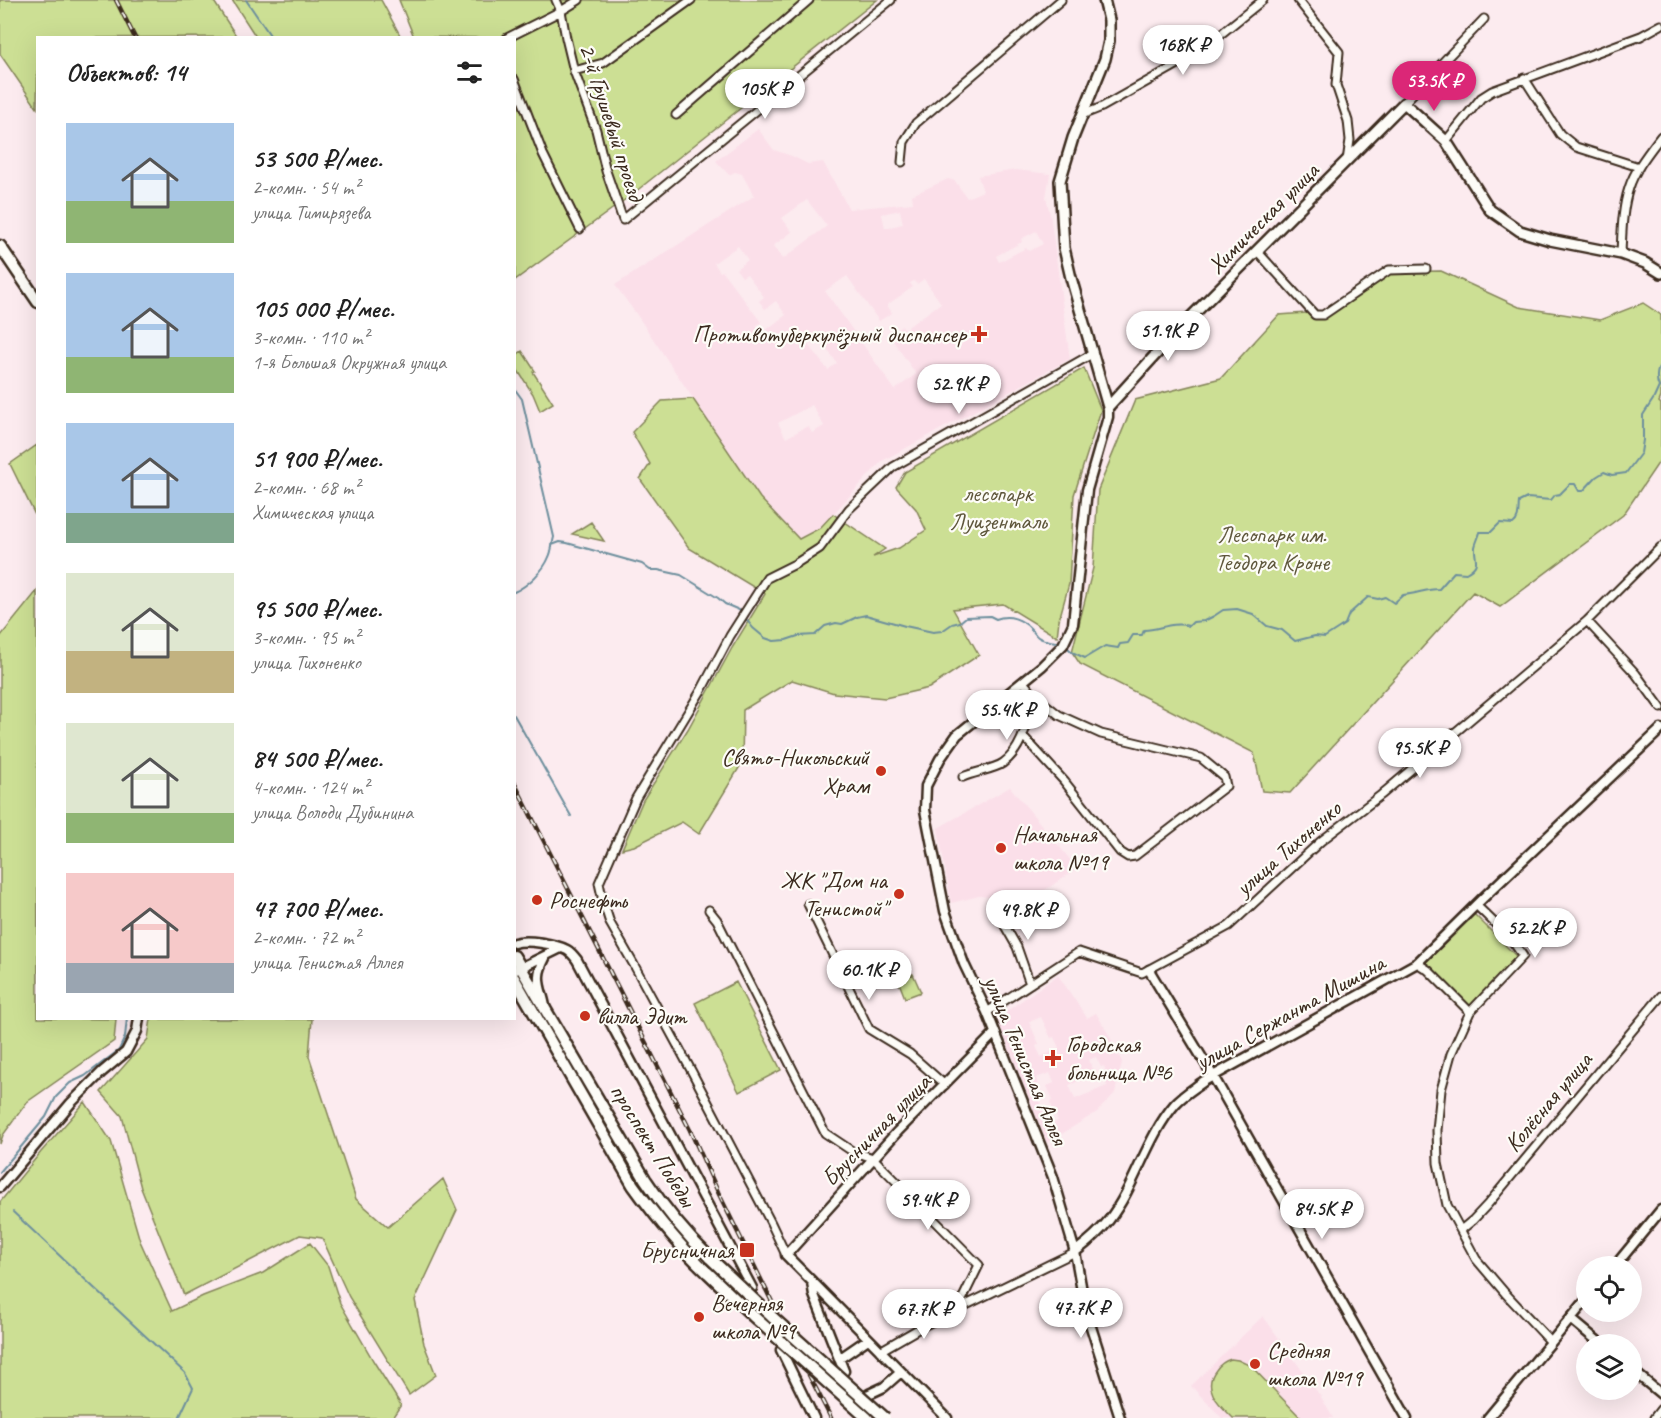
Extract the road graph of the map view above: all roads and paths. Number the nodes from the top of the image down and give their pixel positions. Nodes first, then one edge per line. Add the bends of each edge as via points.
1 (556, 0) edge
2 (579, 0) edge
3 (691, 0) edge
4 (808, 0) edge
5 (891, 0) edge
6 (1061, 0) edge
7 (1104, 0) edge
8 (1263, 0) edge
9 (1298, 0) edge
10 (561, 11) junction
11 (1484, 19) dead end
12 (1661, 25) edge
13 (511, 36) edge
14 (574, 71) junction
15 (1524, 78) junction
16 (516, 84) edge
17 (1404, 103) junction
18 (676, 115) dead end
19 (1082, 115) junction
20 (1661, 136) edge
21 (1446, 141) junction
22 (1347, 161) junction
23 (902, 162) dead end
24 (1639, 167) junction
25 (580, 229) dead end
26 (0, 246) edge
27 (1257, 251) junction
28 (1621, 254) junction
29 (1426, 269) dead end
30 (1661, 273) edge
31 (36, 299) edge
32 (1092, 354) junction
33 (1108, 408) junction
34 (1661, 547) edge
35 (1587, 621) junction
36 (1023, 682) junction
37 (1035, 696) junction
38 (1661, 708) edge
39 (1661, 729) edge
40 (1023, 736) junction
41 (963, 777) dead end
42 (808, 904) dead end
43 (1476, 905) junction
44 (709, 910) dead end
45 (997, 912) dead end
46 (516, 942) edge
47 (561, 948) junction
48 (546, 956) junction
49 (1418, 963) junction
50 (518, 970) edge
51 (1149, 970) junction
52 (516, 981) edge
53 (1030, 984) junction
54 (1661, 996) edge
55 (545, 1009) junction
56 (987, 1012) junction
57 (1470, 1012) junction
58 (139, 1020) edge
59 (995, 1033) junction
60 (1213, 1076) junction
61 (945, 1085) junction
62 (873, 1158) junction
63 (0, 1187) edge
64 (1661, 1210) edge
65 (1461, 1230) junction
66 (1075, 1252) junction
67 (786, 1255) junction
68 (1623, 1256) edge
69 (812, 1281) junction
70 (752, 1288) dead end
71 (957, 1310) junction
72 (1576, 1313) edge
73 (1571, 1319) junction
74 (1589, 1334) edge
75 (868, 1339) junction
76 (1551, 1342) junction
77 (781, 1350) dead end
78 (880, 1351) junction
79 (839, 1359) junction
80 (844, 1371) dead end
81 (901, 1372) junction
82 (1642, 1378) edge
83 (869, 1394) dead end
84 (1661, 1394) edge
85 (1661, 1410) edge
86 (814, 1418) edge
87 (867, 1418) edge
88 (885, 1418) edge
89 (947, 1418) edge
90 (1120, 1418) edge
91 (1407, 1418) edge
92 (1488, 1418) edge
93 (1654, 1418) edge

1 - 10 street, 2-й Грушевый проезд
2 - 10 street
3 - 14 street via 603,63
4 - 18 street
5 - 14 street, 2-й Грушевый проезд via 623,220
6 - 23 street via 916,123 904,142
7 - 19 main road, улица Тенистая Аллея via 1109,41
8 - 19 street via 1196,54
9 - 22 street via 1339,52 1336,85 1348,121
10 - 13 street
10 - 14 street, 2-й Грушевый проезд
11 - 17 street
12 - 15 street via 1641,36
15 - 21 street via 1481,98
15 - 24 street via 1560,134 1576,147
16 - 25 street via 543,154
17 - 21 main road
17 - 22 main road, Химическая улица
19 - 32 main road, улица Тенистая Аллея via 1060,181 1061,208 1064,248
20 - 24 street
21 - 28 main road via 1490,210 1520,231
22 - 27 main road, Химическая улица
24 - 28 street via 1629,188 1623,217
26 - 31 main road
27 - 29 street via 1319,316 1389,270
27 - 33 main road, Химическая улица
28 - 30 main road
32 - 33 main road, улица Тенистая Аллея
32 - 67 street via 893,467 849,509 820,548 767,578 636,798 599,883 610,923
33 - 36 street, улица Тенистая Аллея via 1087,490 1073,624 1063,645
34 - 35 street, улица Тихоненко
35 - 38 street
35 - 51 street, улица Тихоненко via 1321,841 1228,926
36 - 37 street
36 - 56 street, улица Тенистая Аллея via 957,735 926,786 925,810 945,911
37 - 40 street
37 - 40 street via 1059,716 1101,734 1200,758 1224,777 1226,786 1136,856 1128,857
39 - 43 street, улица Сержанта Мишина
40 - 41 street via 1016,751 1002,764
42 - 61 street via 869,1029 910,1054
43 - 49 street, улица Сержанта Мишина
43 - 57 street via 1523,956
44 - 62 street via 825,1133 852,1151
45 - 53 street via 1017,947
46 - 47 street
47 - 48 street
47 - 70 street, проспект Победы via 578,960
48 - 50 street
48 - 55 street via 538,975
49 - 57 street
49 - 60 street, улица Сержанта Мишина
50 - 55 main road, проспект Победы
51 - 53 street via 1142,974 1079,952
51 - 60 street
52 - 87 main road, проспект Победы, bridge via 633,1185 670,1234 753,1316
53 - 56 street
54 - 65 street, Колёсная улица via 1488,1204
55 - 88 main road, проспект Победы, bridge via 645,1179 679,1226 771,1316
56 - 59 street, улица Тенистая Аллея
57 - 65 street via 1450,1054 1437,1130 1438,1163 1447,1205
58 - 63 street via 126,1052 71,1102
59 - 61 street, Брусничная улица
59 - 66 street, улица Тенистая Аллея via 1053,1177
60 - 66 street, улица Сержанта Мишина via 1176,1102 1109,1220
60 - 91 street
61 - 62 street, Брусничная улица
62 - 67 street, Брусничная улица
62 - 71 street via 979,1265
64 - 68 street
65 - 76 street via 1476,1259
66 - 71 street, улица Сержанта Мишина
66 - 90 street, улица Тенистая Аллея via 1085,1308
67 - 69 street
69 - 75 street
69 - 79 street
71 - 78 street, улица Сержанта Мишина
72 - 73 street
73 - 74 street
73 - 76 street
75 - 78 street
75 - 79 street
76 - 92 street
77 - 86 street
78 - 81 street
79 - 80 street
81 - 83 street
81 - 89 street
82 - 84 street
85 - 93 street

